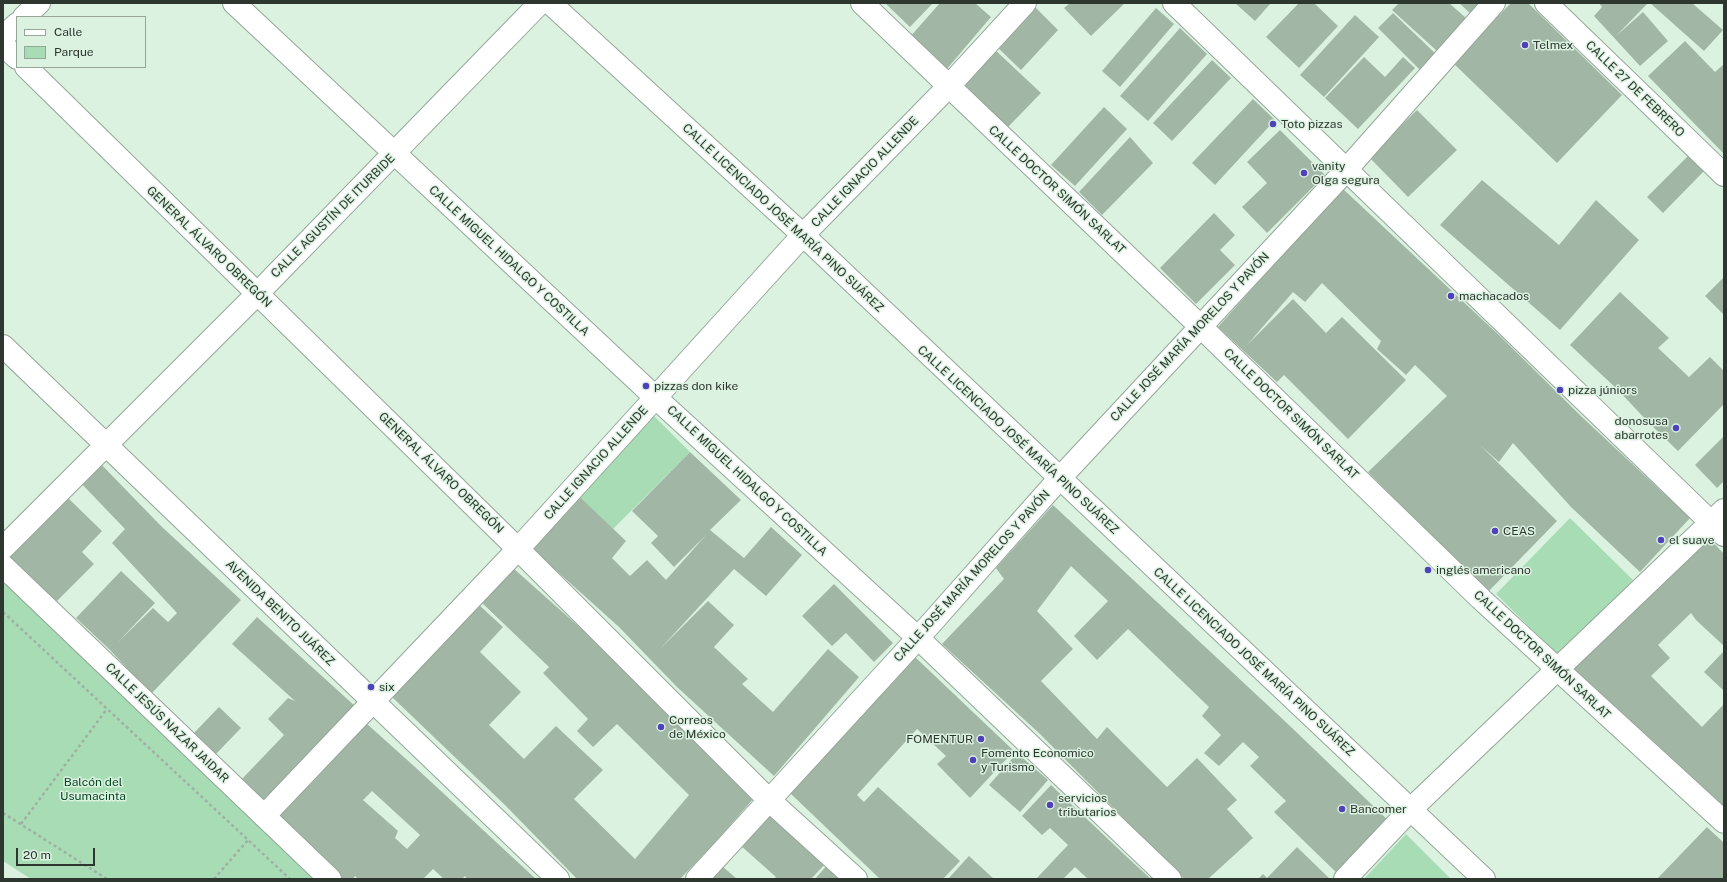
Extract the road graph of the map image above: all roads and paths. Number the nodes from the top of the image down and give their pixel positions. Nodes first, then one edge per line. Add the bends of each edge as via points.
1 (39, 3) edge
2 (234, 3) edge
3 (540, 3) edge
4 (550, 3) edge
5 (862, 3) edge
6 (1025, 3) edge
7 (1174, 3) edge
8 (1494, 3) edge
9 (1546, 3) edge
10 (25, 16) edge
11 (16, 25) edge
12 (3, 37) edge
13 (3, 45) edge
14 (16, 57) edge
15 (27, 68) edge
16 (948, 87) junction
17 (395, 154) junction
18 (1347, 170) junction
19 (1724, 175) edge
20 (803, 235) junction
21 (257, 294) junction
22 (1200, 326) junction
23 (3, 346) edge
24 (655, 397) junction
25 (107, 444) junction
26 (1059, 479) junction
27 (1720, 523) edge
28 (3, 548) edge
29 (518, 549) junction
30 (3, 566) edge
31 (3, 612) edge
32 (918, 638) junction
33 (1557, 668) junction
34 (372, 702) junction
35 (107, 709) junction
36 (769, 800) junction
37 (1410, 810) junction
38 (3, 813) edge
39 (264, 816) junction
40 (1724, 822) edge
41 (20, 824) junction
42 (248, 840) junction
43 (107, 879) edge
44 (214, 879) edge
45 (290, 879) edge
46 (330, 879) edge
47 (558, 879) edge
48 (697, 879) edge
49 (856, 879) edge
50 (1170, 879) edge
51 (1345, 879) edge
52 (1484, 879) edge

1 - 10 street
2 - 17 street, CALLE MIGUEL HIDALGO Y COSTILLA
3 - 17 street, CALLE AGUSTÍN DE ITURBIDE
4 - 20 street, CALLE LICENCIADO JOSÉ MARÍA PINO SUÁREZ
5 - 16 street, CALLE DOCTOR SIMÓN SARLAT
6 - 16 street, CALLE IGNACIO ALLENDE
7 - 18 street
8 - 18 street, CALLE JOSÉ MARÍA MORELOS Y PAVÓN
9 - 19 street, CALLE 27 DE FEBRERO
11 - 12 street
13 - 14 street
15 - 21 street, GENERAL ÁLVARO OBREGÓN
16 - 20 street, CALLE IGNACIO ALLENDE
16 - 22 street, CALLE DOCTOR SIMÓN SARLAT
17 - 21 street, CALLE AGUSTÍN DE ITURBIDE
17 - 24 street, CALLE MIGUEL HIDALGO Y COSTILLA
18 - 22 street, CALLE JOSÉ MARÍA MORELOS Y PAVÓN
18 - 27 street
20 - 24 street, CALLE IGNACIO ALLENDE
20 - 26 street, CALLE LICENCIADO JOSÉ MARÍA PINO SUÁREZ
21 - 25 street, CALLE AGUSTÍN DE ITURBIDE
21 - 29 street, GENERAL ÁLVARO OBREGÓN
22 - 26 street, CALLE JOSÉ MARÍA MORELOS Y PAVÓN
22 - 33 street, CALLE DOCTOR SIMÓN SARLAT via 1481,599
23 - 25 street, AVENIDA BENITO JUÁREZ
24 - 29 street, CALLE IGNACIO ALLENDE
24 - 32 street, CALLE MIGUEL HIDALGO Y COSTILLA
25 - 28 street, CALLE AGUSTÍN DE ITURBIDE
25 - 34 street, AVENIDA BENITO JUÁREZ
26 - 32 street, CALLE JOSÉ MARÍA MORELOS Y PAVÓN
26 - 37 street, CALLE LICENCIADO JOSÉ MARÍA PINO SUÁREZ
27 - 33 street
29 - 34 street, CALLE IGNACIO ALLENDE
29 - 36 street, GENERAL ÁLVARO OBREGÓN
30 - 39 street, CALLE JESÚS NAZAR JAIDAR
31 - 35 path
32 - 36 street, CALLE JOSÉ MARÍA MORELOS Y PAVÓN
32 - 50 street, CALLE MIGUEL HIDALGO Y COSTILLA
33 - 37 street
33 - 40 street, CALLE DOCTOR SIMÓN SARLAT
34 - 39 street, CALLE IGNACIO ALLENDE
34 - 47 street, AVENIDA BENITO JUÁREZ
35 - 41 path
35 - 42 path
36 - 48 street, CALLE JOSÉ MARÍA MORELOS Y PAVÓN
36 - 49 street, GENERAL ÁLVARO OBREGÓN
37 - 51 street
37 - 52 street, CALLE LICENCIADO JOSÉ MARÍA PINO SUÁREZ
38 - 41 path
39 - 46 street, CALLE JESÚS NAZAR JAIDAR
41 - 43 path
42 - 44 path
42 - 45 path

